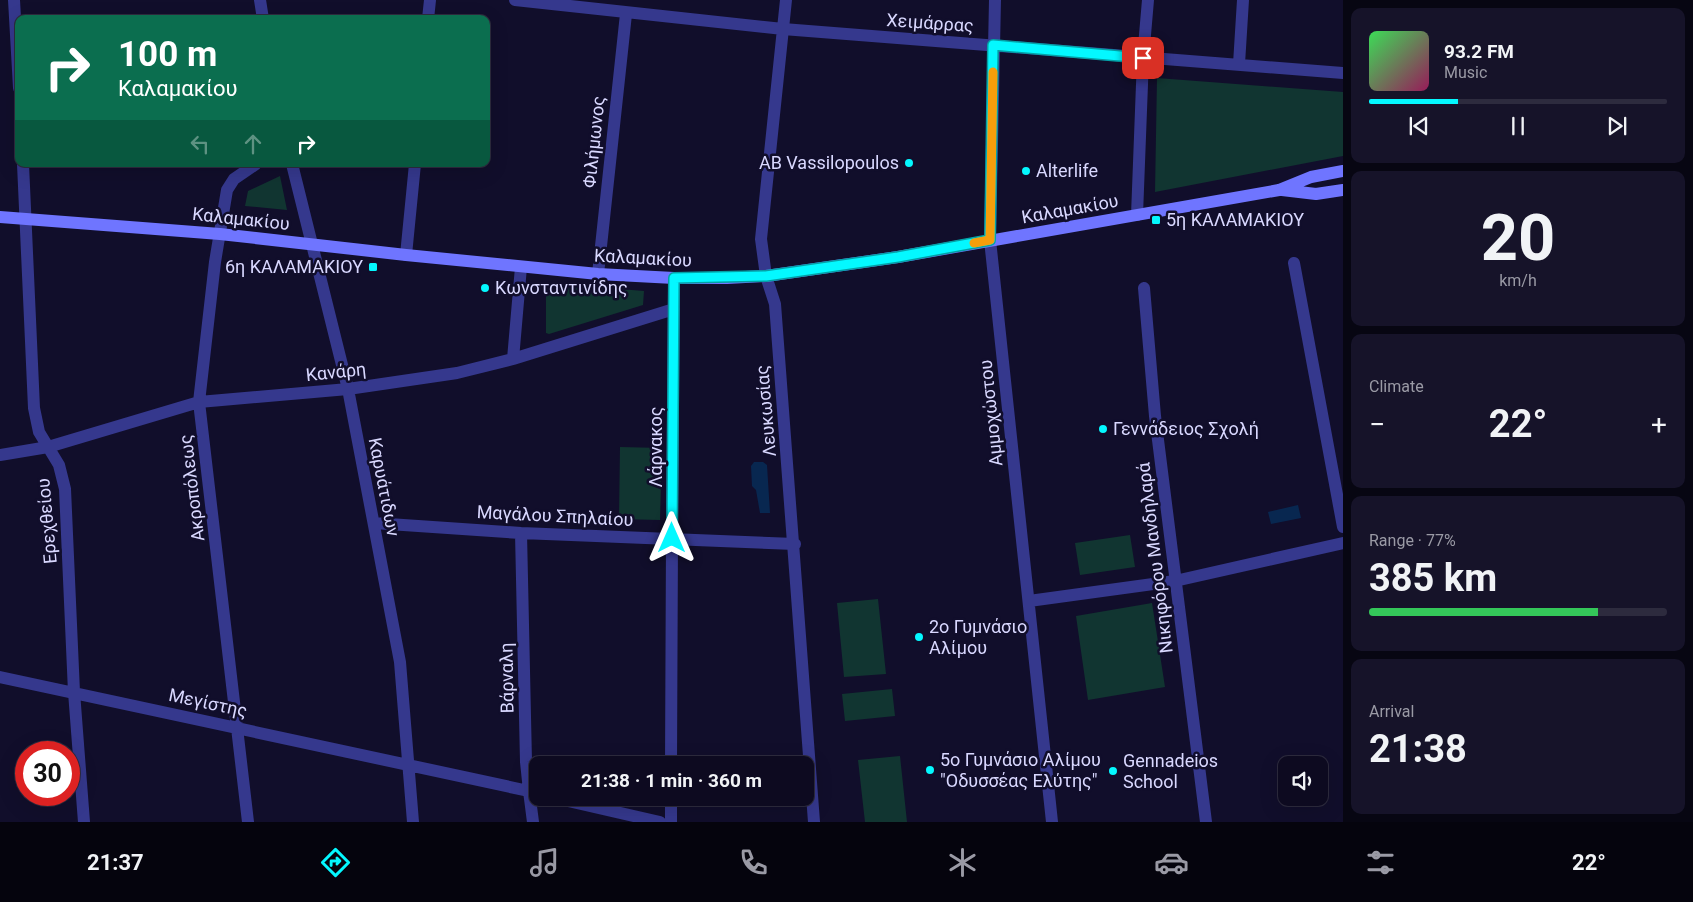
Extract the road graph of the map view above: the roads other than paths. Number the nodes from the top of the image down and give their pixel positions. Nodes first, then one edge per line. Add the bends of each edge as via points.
1 (14, 0) edge
2 (260, 0) edge
3 (430, 0) edge
4 (515, 0) edge
5 (786, 0) edge
6 (995, 0) edge
7 (1148, 0) edge
8 (1243, 0) edge
9 (537, 1) edge
10 (626, 14) junction
11 (262, 15) edge
12 (428, 15) edge
13 (15, 18) edge
14 (783, 29) junction
15 (993, 45) junction
16 (1143, 58) junction
17 (1239, 64) junction
18 (1343, 73) edge
19 (23, 167) edge
20 (252, 167) edge
21 (293, 167) edge
22 (415, 167) edge
23 (1343, 171) edge
24 (1279, 190) junction
25 (1343, 190) edge
26 (1137, 216) junction
27 (0, 217) edge
28 (26, 219) junction
29 (220, 234) junction
30 (990, 240) junction
31 (314, 245) junction
32 (406, 255) junction
33 (1294, 263) dead end
34 (521, 266) junction
35 (598, 274) junction
36 (766, 276) junction
37 (674, 278) junction
38 (1144, 288) dead end
39 (674, 310) junction
40 (513, 359) junction
41 (348, 389) junction
42 (199, 402) junction
43 (48, 447) junction
44 (0, 455) edge
45 (374, 523) junction
46 (1343, 527) edge
47 (521, 533) junction
48 (672, 538) junction
49 (795, 544) junction
50 (1343, 544) edge
51 (1175, 581) junction
52 (1029, 601) junction
53 (0, 677) edge
54 (74, 692) junction
55 (238, 728) junction
56 (672, 756) edge
57 (408, 765) junction
58 (529, 775) edge
59 (529, 791) edge
60 (533, 806) edge
61 (590, 806) edge
62 (671, 806) edge
63 (84, 822) edge
64 (248, 822) edge
65 (412, 822) edge
66 (532, 822) edge
67 (660, 822) edge
68 (671, 822) edge
69 (814, 822) edge
70 (1052, 822) edge
71 (1206, 822) edge

1 - 13 street
2 - 11 street
3 - 12 street
4 - 9 street, Χειμάρρας
5 - 14 street, Λευκωσίας
6 - 15 street, Αμμοχώστου
7 - 16 street
8 - 17 street
9 - 10 street, Χειμάρρας
10 - 14 street, Χειμάρρας
10 - 35 street, Φιλήμωνος
14 - 15 street, Χειμάρρας
14 - 36 street, Λευκωσίας via 761,239
15 - 16 street, Χειμάρρας
15 - 30 street, Αμμοχώστου
16 - 17 street, Χειμάρρας
16 - 26 street
17 - 18 street, Χειμάρρας
19 - 28 street, Ερεχθείου
20 - 29 street, Ακροπόλεως via 234,179 227,190
21 - 31 street, Καρυάτιδων
22 - 32 street
23 - 24 main road, Καλαμακίου via 1310,177
24 - 25 main road, Καλαμακίου via 1316,194
24 - 26 main road, Καλαμακίου
26 - 30 main road, Καλαμακίου
27 - 28 main road, Καλαμακίου
28 - 29 main road, Καλαμακίου
28 - 43 street, Ερεχθείου via 34,408 39,432
29 - 31 main road, Καλαμακίου
29 - 42 street, Ακροπόλεως
30 - 36 main road, Καλαμακίου
30 - 52 street, Αμμοχώστου
31 - 32 main road, Καλαμακίου
31 - 41 street, Καρυάτιδων
32 - 34 main road, Καλαμακίου
33 - 46 street
34 - 35 main road, Καλαμακίου
34 - 40 street
35 - 37 main road, Καλαμακίου
36 - 37 main road, Καλαμακίου
36 - 49 street, Λευκωσίας via 775,304
37 - 39 street, Λάρνακος
38 - 51 street, Νικηφόρου Μανδηλαρά via 1155,416
39 - 40 street, Κανάρη
39 - 48 street, Λάρνακος
40 - 41 street, Κανάρη via 457,373
41 - 42 street, Κανάρη
41 - 45 street, Καρυάτιδων
42 - 43 street, Κανάρη
42 - 55 street, Ακροπόλεως
43 - 44 street, Κανάρη
43 - 54 street, Ερεχθείου via 59,465 65,489
45 - 47 street, Μαγάλου Σπηλαίου
45 - 57 street, Καρυάτιδων via 400,662
47 - 48 street, Μαγάλου Σπηλαίου
47 - 58 street, Βάρναλη via 526,762
48 - 49 street, Μαγάλου Σπηλαίου
48 - 56 street, Λάρνακος
49 - 69 street, Λευκωσίας
50 - 51 street
51 - 52 street
51 - 71 street, Νικηφόρου Μανδηλαρά
52 - 70 street, Αμμοχώστου
53 - 54 street, Μεγίστης
54 - 55 street, Μεγίστης
54 - 63 street, Ερεχθείου
55 - 57 street, Μεγίστης
55 - 64 street, Ακροπόλεως
57 - 59 street, Μεγίστης
57 - 65 street, Καρυάτιδων
60 - 66 street, Βάρναλη
61 - 67 street
62 - 68 street

